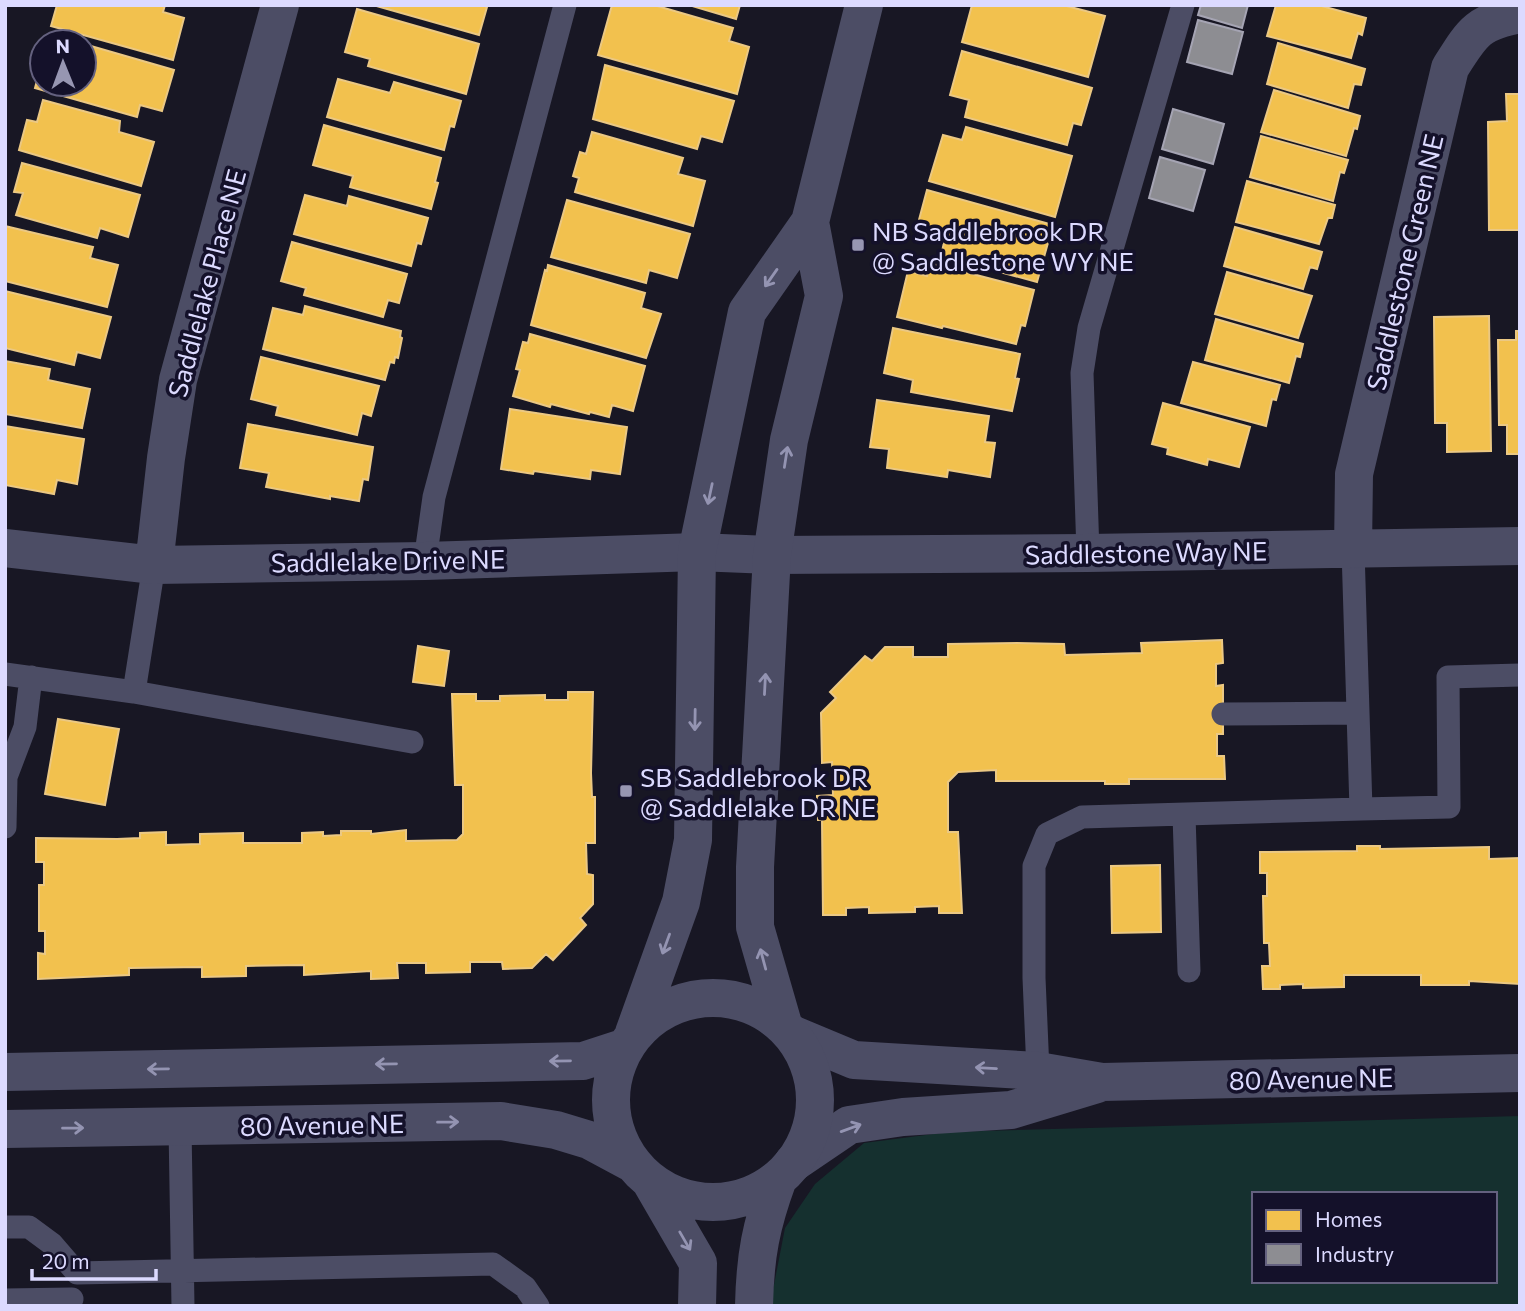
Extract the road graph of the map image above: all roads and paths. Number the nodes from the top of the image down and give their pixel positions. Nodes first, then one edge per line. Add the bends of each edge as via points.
1 (280, 5) edge
2 (565, 5) edge
3 (864, 5) edge
4 (1183, 5) edge
5 (1520, 14) edge
6 (810, 222) junction
7 (1520, 546) edge
8 (5, 548) edge
9 (1353, 550) junction
10 (697, 552) junction
11 (1087, 553) junction
12 (772, 555) junction
13 (425, 561) junction
14 (154, 565) junction
15 (5, 674) edge
16 (1520, 675) edge
17 (31, 677) junction
18 (134, 692) junction
19 (1358, 713) junction
20 (1223, 714) dead end
21 (412, 741) dead end
22 (1361, 809) junction
23 (1184, 815) junction
24 (5, 827) edge
25 (1189, 971) dead end
26 (788, 1030) junction
27 (630, 1040) junction
28 (1038, 1071) junction
29 (5, 1072) edge
30 (1520, 1073) edge
31 (1102, 1082) junction
32 (180, 1127) junction
33 (5, 1129) edge
34 (786, 1171) junction
35 (640, 1172) junction
36 (5, 1227) edge
37 (182, 1270) junction
38 (77, 1273) junction
39 (5, 1300) edge
40 (68, 1302) edge
41 (183, 1306) edge
42 (538, 1306) edge
43 (697, 1306) edge
44 (754, 1306) edge

1 - 14 street, Saddlelake Place NE via 178,380
2 - 13 lane via 434,497
3 - 6 street
4 - 11 lane via 1089,328 1082,373
5 - 9 street, Saddlestone Green NE via 1477,28 1450,68 1354,474
6 -> 10 street via 747,312
12 -> 6 street via 789,440 824,296
7 - 9 street, Saddlestone Way NE
8 - 14 street, Saddlelake Drive NE
9 - 11 street, Saddlestone Way NE
9 - 19 lane
10 - 12 street, Saddlelake Drive NE
10 - 13 street, Saddlelake Drive NE
10 -> 27 street via 693,840 681,902
11 - 12 street, Saddlestone Way NE
26 -> 12 street via 755,926
13 - 14 street, Saddlelake Drive NE
14 - 18 lane
15 - 17 lane
16 - 22 lane via 1448,677 1449,807
17 - 18 lane
17 - 24 lane via 25,727 6,777
18 - 21 lane
19 - 20 lane
19 - 22 lane
22 - 23 lane
23 - 25 lane
23 - 28 lane via 1082,817 1047,834 1034,866
26 - 27 street via 752,1004 725,997 688,1000 653,1016
28 -> 26 street, 80 Avenue NE via 854,1060
26 - 34 street via 806,1055 814,1079 816,1116 802,1152
27 -> 29 street via 583,1061
27 - 35 street via 616,1064 610,1108 614,1130
28 - 31 street, 80 Avenue NE
30 - 31 street, 80 Avenue NE
34 -> 31 street, 80 Avenue NE via 849,1125 1011,1110
33 -> 32 street, 80 Avenue NE
32 -> 35 street, 80 Avenue NE via 501,1121 589,1140
32 - 37 lane
34 - 35 street via 756,1194 732,1201 682,1198
34 - 44 street via 766,1213 755,1262
35 -> 43 street via 698,1264
36 - 38 lane via 29,1227 52,1244
37 - 38 lane
37 - 41 lane
37 - 42 lane via 493,1264 525,1287
38 - 40 lane
39 - 40 lane

